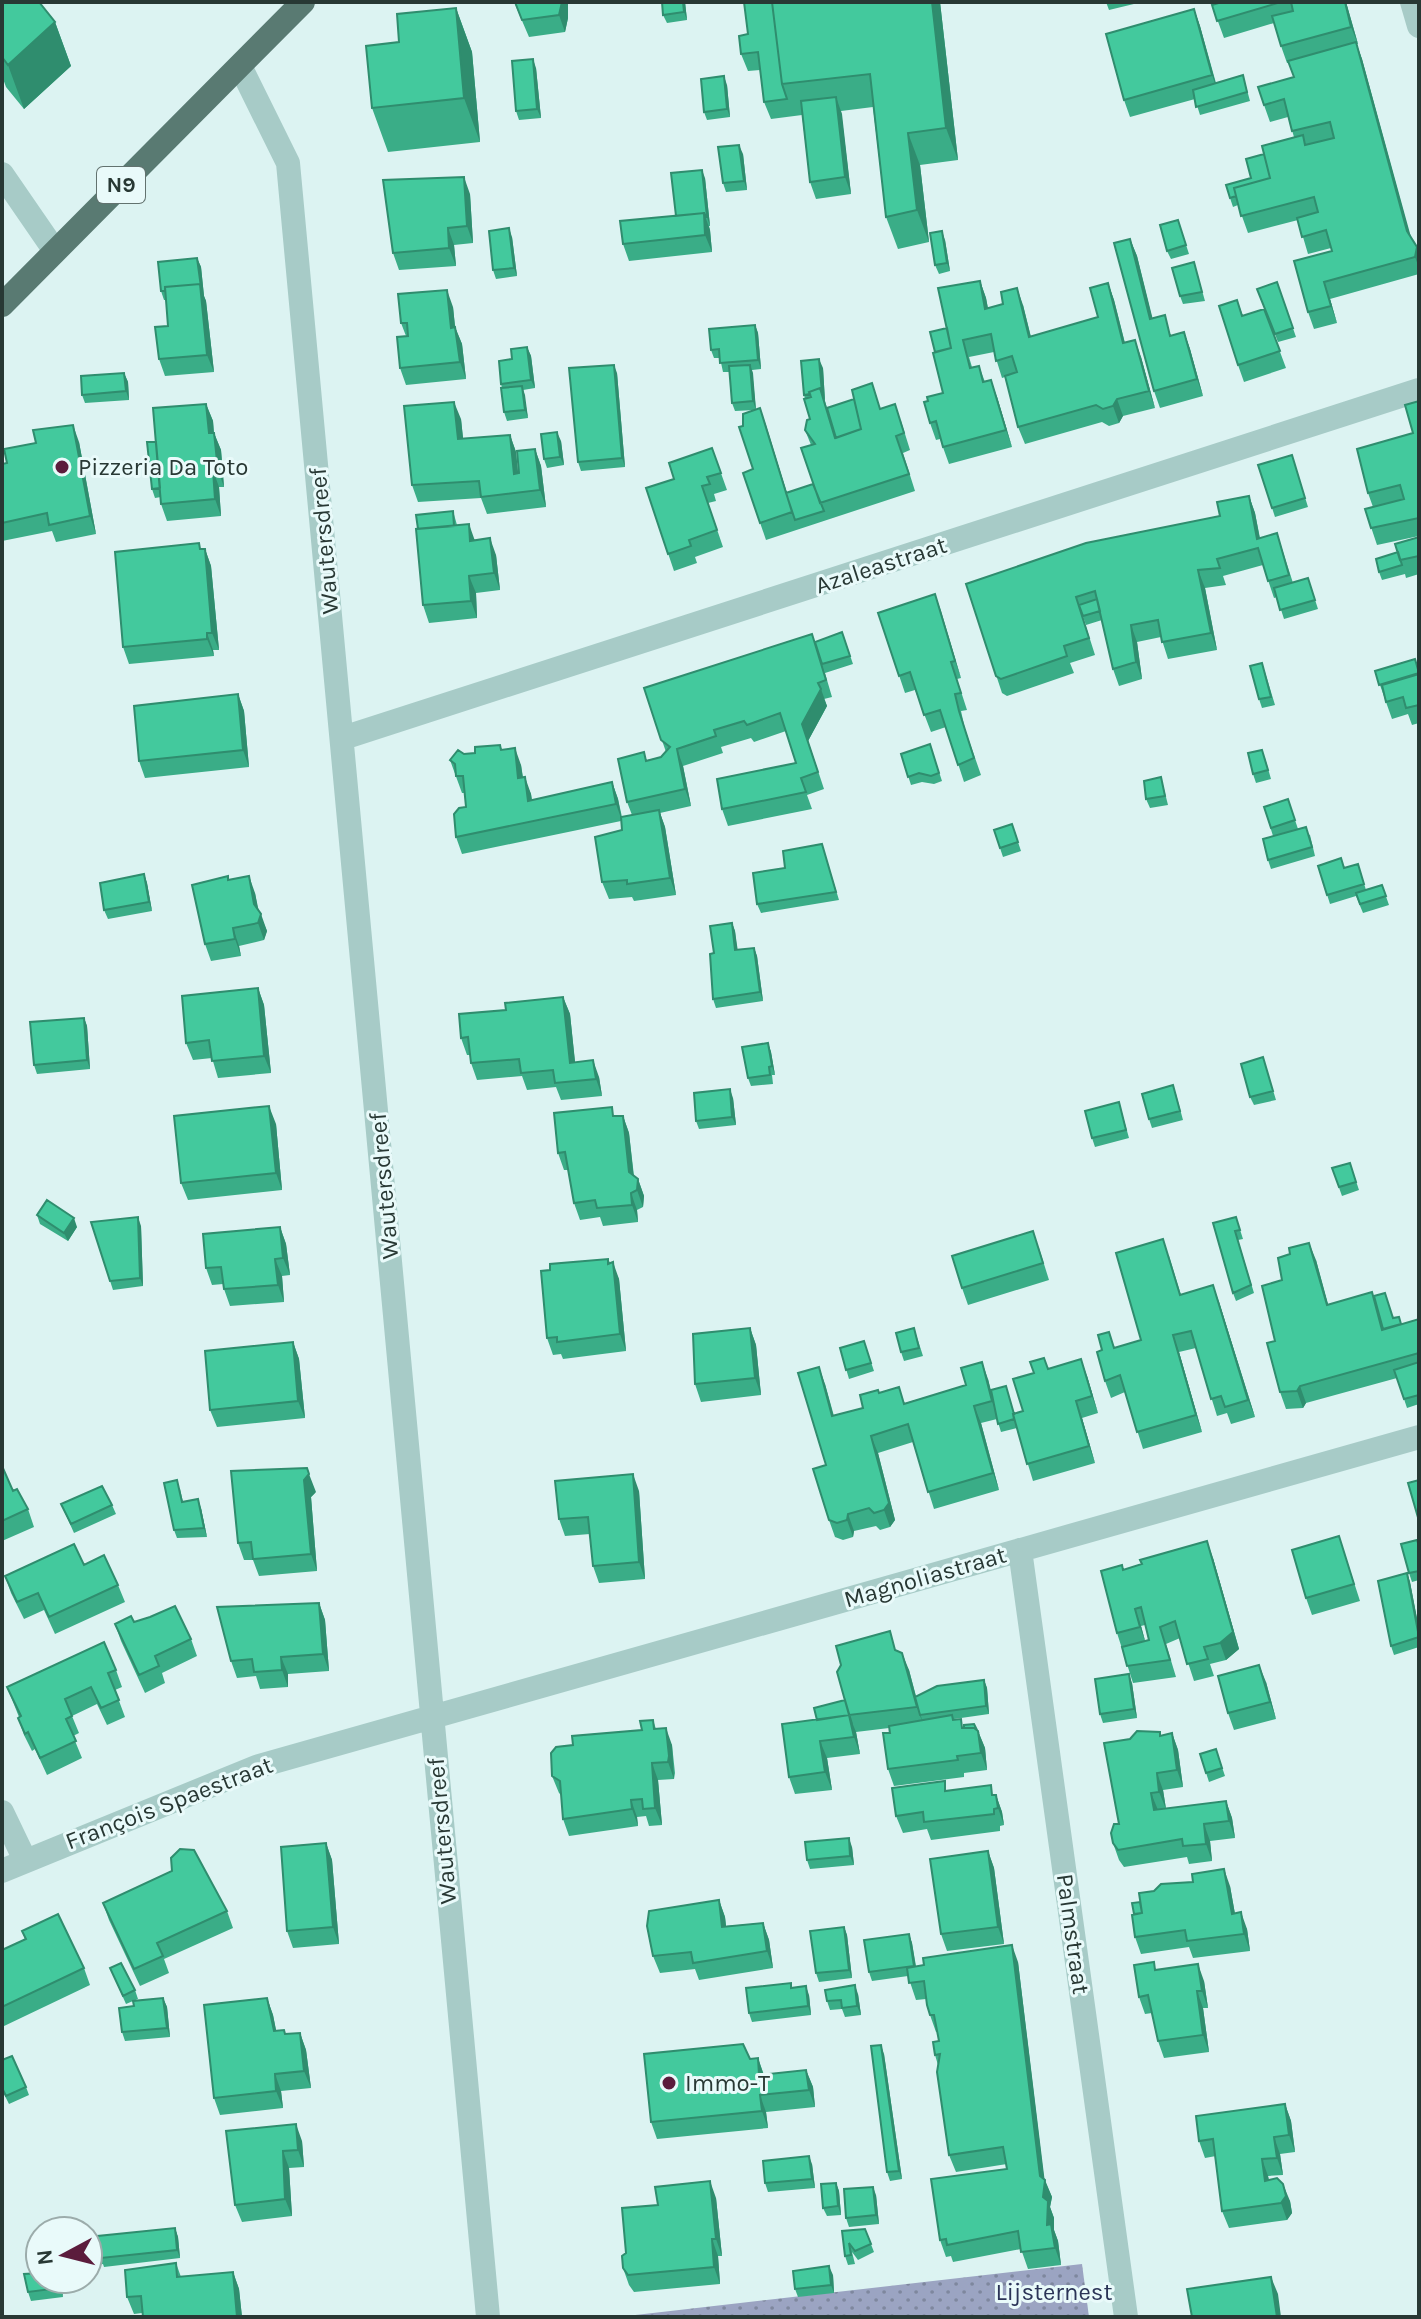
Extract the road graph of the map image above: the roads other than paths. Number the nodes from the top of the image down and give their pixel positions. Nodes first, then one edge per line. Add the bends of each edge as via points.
1 (303, 2) edge
2 (1412, 2) edge
3 (1419, 26) edge
4 (240, 66) junction
5 (2, 174) edge
6 (55, 251) junction
7 (2, 305) edge
8 (1419, 390) edge
9 (343, 738) junction
10 (1419, 1437) edge
11 (1020, 1550) junction
12 (432, 1718) junction
13 (2, 1812) edge
14 (25, 1860) junction
15 (2, 1871) edge
16 (488, 2317) edge
17 (1126, 2317) edge

1 - 4 main road, N9
2 - 3 street
4 - 6 main road, N9
4 - 9 street, Wautersdreef via 288,163
5 - 6 street
6 - 7 main road, N9
8 - 9 street, Azaleastraat
9 - 12 street, Wautersdreef
10 - 11 street, Magnoliastraat
11 - 12 street, Magnoliastraat
11 - 17 street, Palmstraat
12 - 14 street, François Spaestraat via 256,1767
12 - 16 street, Wautersdreef
13 - 14 street
14 - 15 street, François Spaestraat

